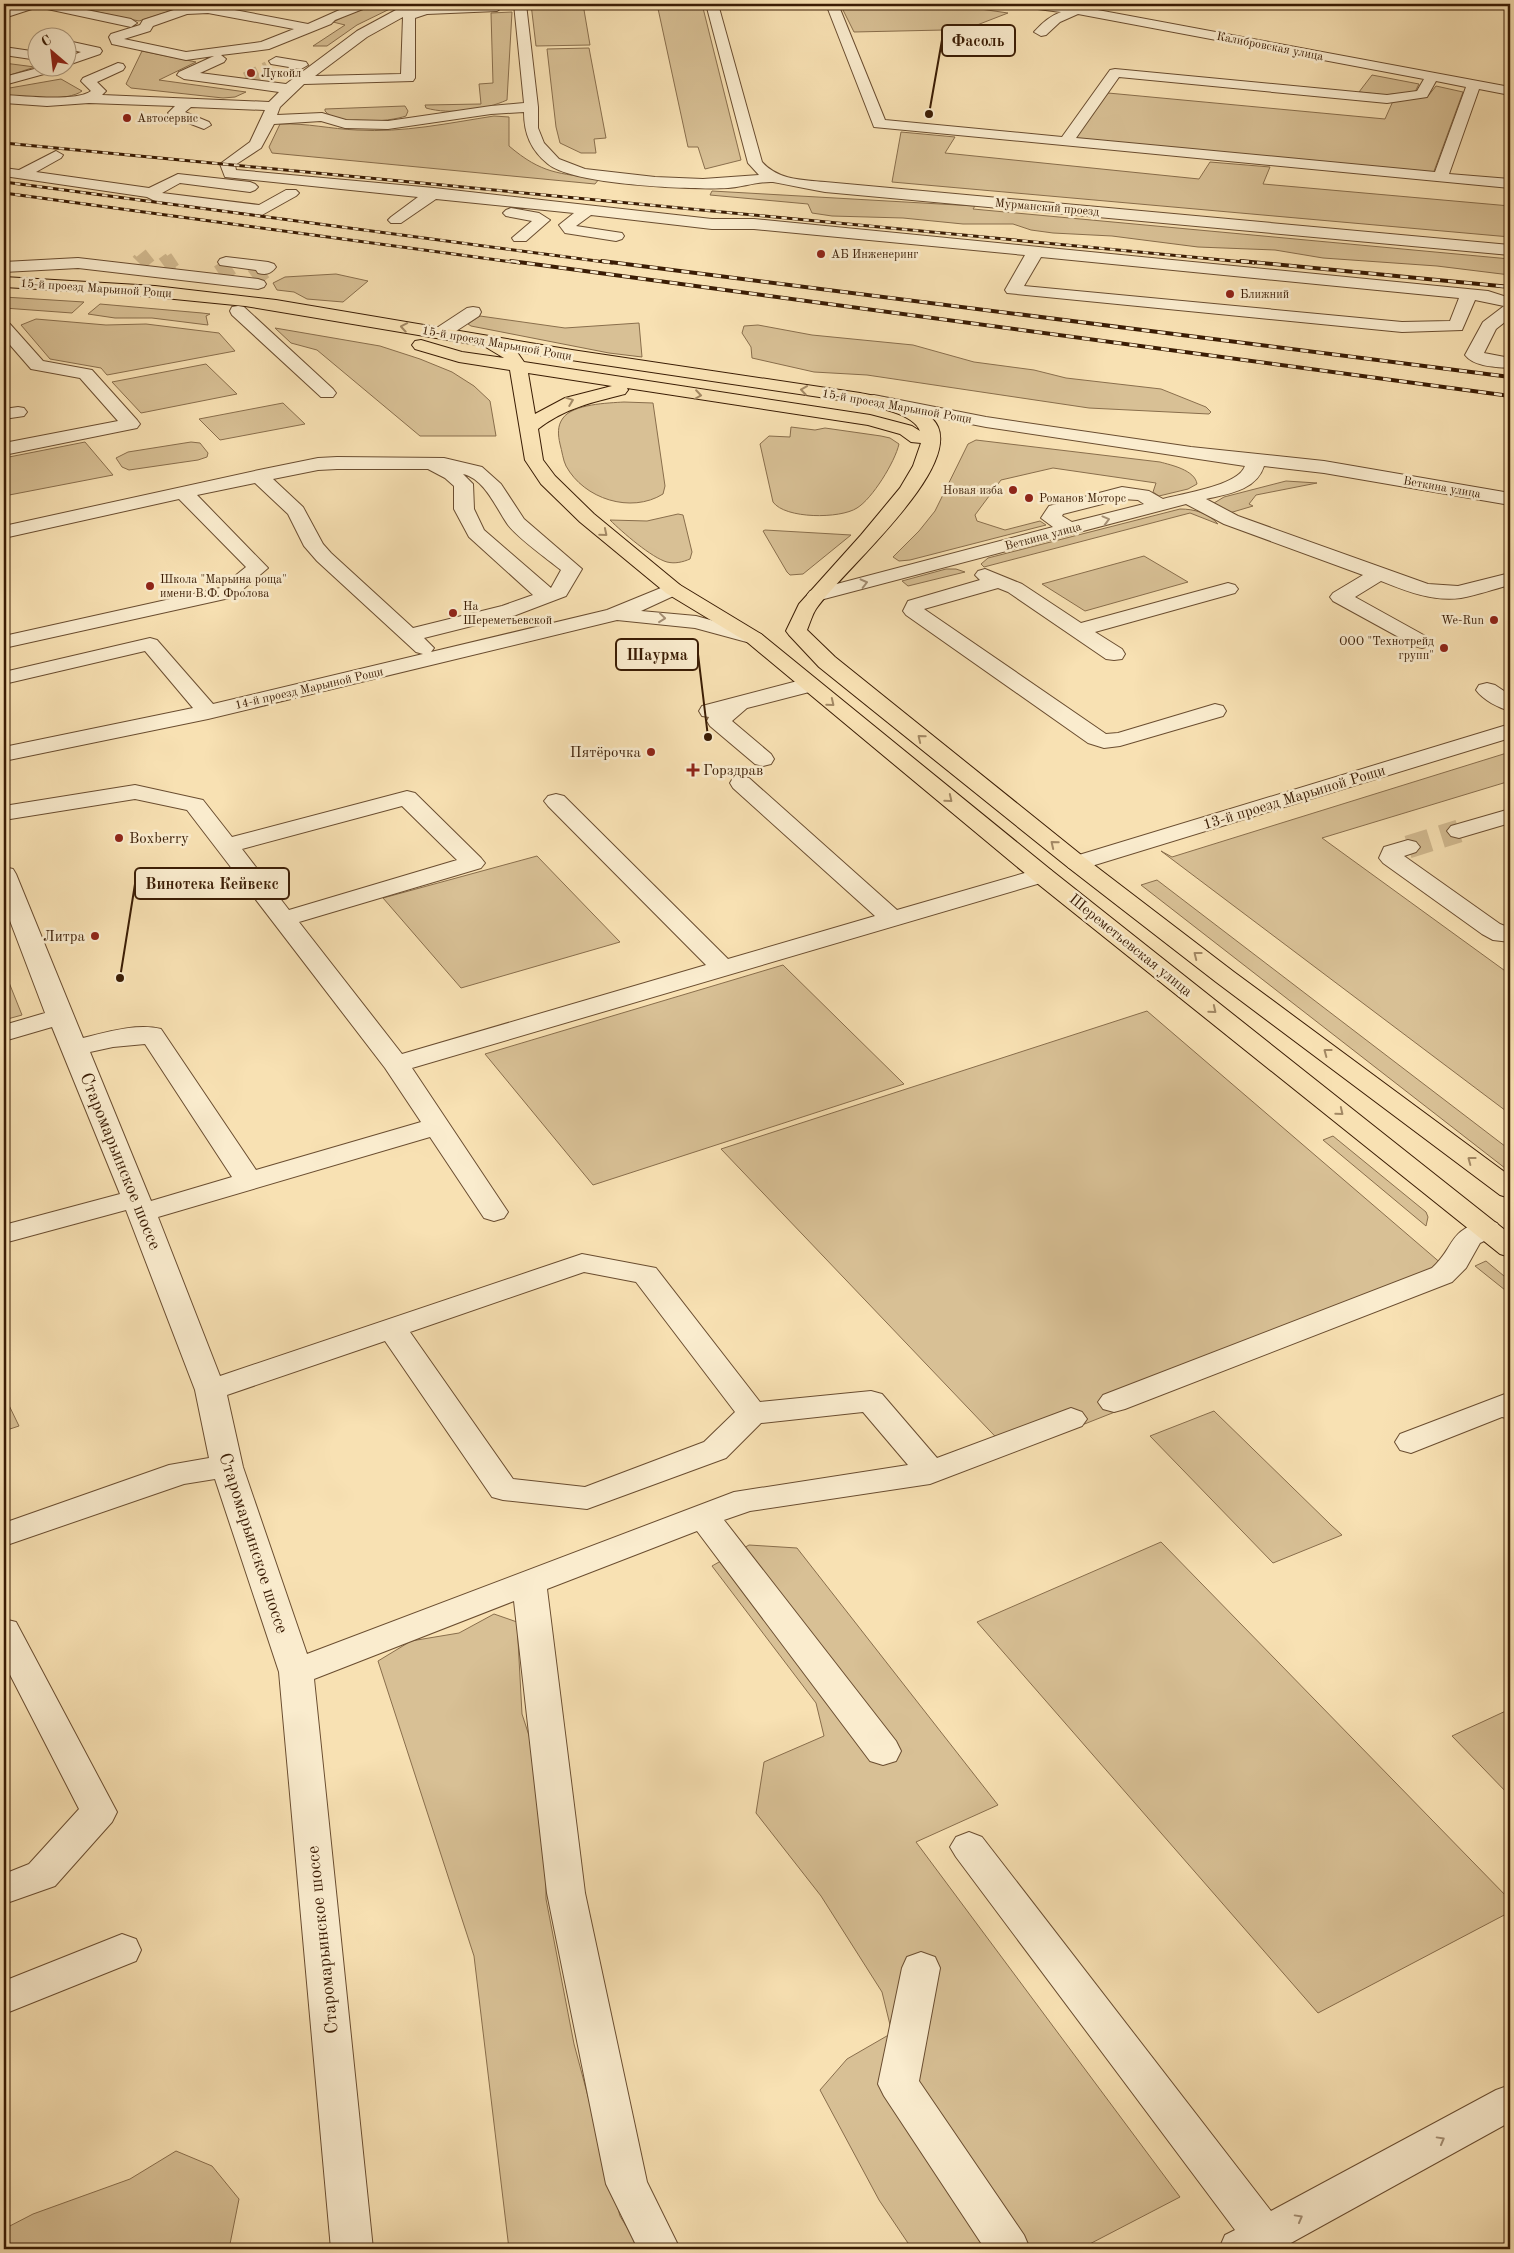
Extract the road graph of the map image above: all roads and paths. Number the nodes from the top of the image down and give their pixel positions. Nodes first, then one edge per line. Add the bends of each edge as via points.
1 (35, 4) edge
2 (40, 4) edge
3 (219, 4) edge
4 (364, 4) edge
5 (416, 4) edge
6 (520, 4) edge
7 (712, 4) edge
8 (832, 4) edge
9 (1030, 4) edge
10 (248, 5) edge
11 (497, 7) dead end
12 (1083, 7) edge
13 (4, 14) edge
14 (330, 17) junction
15 (131, 23) dead end
16 (309, 28) junction
17 (1041, 32) dead end
18 (122, 42) junction
19 (274, 42) junction
20 (302, 46) dead end
21 (78, 47) edge
22 (4, 51) edge
23 (95, 51) junction
24 (28, 55) edge
25 (78, 57) edge
26 (221, 58) dead end
27 (118, 67) dead end
28 (290, 68) junction
29 (28, 75) edge
30 (1432, 76) junction
31 (4, 80) edge
32 (1474, 84) junction
33 (264, 86) junction
34 (1510, 91) edge
35 (4, 99) edge
36 (89, 99) junction
37 (190, 102) junction
38 (531, 108) junction
39 (271, 113) junction
40 (204, 125) dead end
41 (1066, 142) junction
42 (56, 156) dead end
43 (4, 172) edge
44 (22, 174) junction
45 (774, 177) junction
46 (1440, 178) junction
47 (309, 182) junction
48 (1510, 184) edge
49 (151, 193) junction
50 (290, 193) junction
51 (438, 194) junction
52 (588, 210) junction
53 (396, 220) dead end
54 (616, 236) dead end
55 (520, 238) dead end
56 (107, 250) dead end
57 (1510, 250) edge
58 (1036, 251) junction
59 (32, 264) junction
60 (4, 267) edge
61 (4, 282) edge
62 (4, 292) edge
63 (1469, 294) junction
64 (1510, 295) edge
65 (1488, 296) junction
66 (1510, 303) edge
67 (242, 306) junction
68 (1510, 310) edge
69 (473, 312) dead end
70 (4, 328) edge
71 (441, 334) junction
72 (486, 342) junction
73 (459, 357) junction
74 (1510, 363) edge
75 (628, 364) junction
76 (518, 367) junction
77 (555, 372) junction
78 (650, 388) junction
79 (327, 393) dead end
80 (853, 396) junction
81 (522, 398) junction
82 (834, 414) junction
83 (922, 420) junction
84 (986, 422) junction
85 (529, 427) junction
86 (4, 449) edge
87 (929, 452) junction
88 (1255, 460) junction
89 (429, 463) junction
90 (259, 476) junction
91 (183, 492) junction
92 (1189, 498) junction
93 (1510, 499) edge
94 (4, 532) edge
95 (958, 559) junction
96 (1379, 574) junction
97 (1510, 579) edge
98 (1001, 582) junction
99 (673, 589) junction
100 (1228, 589) dead end
101 (817, 595) junction
102 (546, 596) junction
103 (614, 615) junction
104 (1079, 630) junction
105 (409, 635) junction
106 (754, 638) junction
107 (4, 642) edge
108 (1422, 642) dead end
109 (1114, 654) dead end
110 (435, 659) junction
111 (4, 678) edge
112 (810, 685) junction
113 (1486, 690) dead end
114 (741, 703) junction
115 (1510, 704) edge
116 (710, 711) dead end
117 (1215, 711) dead end
118 (208, 712) junction
119 (1510, 731) edge
120 (4, 754) edge
121 (763, 759) dead end
122 (741, 783) dead end
123 (556, 800) dead end
124 (4, 813) edge
125 (1510, 816) edge
126 (1459, 831) tunnel mouth
127 (227, 846) junction
128 (1408, 846) tunnel mouth
129 (1077, 863) junction
130 (1042, 875) junction
131 (4, 876) edge
132 (284, 919) junction
133 (893, 919) junction
134 (1510, 935) edge
135 (724, 969) junction
136 (60, 1017) junction
137 (4, 1033) edge
138 (75, 1048) junction
139 (396, 1064) junction
140 (437, 1126) junction
141 (248, 1180) junction
142 (1510, 1189) edge
143 (139, 1205) junction
144 (494, 1212) dead end
145 (1487, 1229) junction
146 (4, 1234) edge
147 (1510, 1248) edge
148 (392, 1328) junction
149 (210, 1390) junction
150 (1114, 1402) dead end
151 (1510, 1409) edge
152 (752, 1413) junction
153 (1071, 1419) dead end
154 (1411, 1442) dead end
155 (228, 1467) junction
156 (930, 1473) junction
157 (703, 1516) junction
158 (4, 1535) edge
159 (529, 1582) junction
160 (4, 1631) edge
161 (296, 1672) junction
162 (884, 1751) dead end
163 (969, 1847) dead end
164 (4, 1889) edge
165 (122, 1950) dead end
166 (921, 1968) dead end
167 (4, 1998) edge
168 (1510, 2102) edge
169 (1253, 2243) edge
170 (352, 2249) edge
171 (659, 2249) edge
172 (1009, 2249) edge

1 - 13 street
2 - 15 street
3 - 10 street
4 - 14 street
5 - 28 street via 340,50
6 - 38 street
7 - 45 street, Мурманский проезд via 755,163
8 - 41 street via 879,124
9 - 12 street, Калибровская улица
10 - 14 street
11 - 28 street via 424,10 409,16 408,78
12 - 17 street via 1055,19
12 - 30 street, Калибровская улица
14 - 16 street via 326,22
16 - 18 street via 208,9 186,10 116,37
16 - 19 street
18 - 19 street via 186,56
18 - 23 street
19 - 20 street
21 - 23 street
22 - 24 street
23 - 25 street
26 - 33 street via 184,76
27 - 36 street via 88,81 99,91
28 - 33 street
28 - 33 street
28 - 39 street
29 - 31 street
30 - 32 street, Калибровская улица
30 - 41 street via 1422,94 1387,99 1115,73
32 - 34 street, Калибровская улица
32 - 46 street
35 - 36 street via 47,102
36 - 37 street
37 - 39 street
37 - 40 street via 175,113
38 - 39 street via 491,110 388,125 345,124 322,117
38 - 45 street via 531,128 538,144 549,158 566,168 606,176 722,185
39 - 47 street via 256,145 227,164 230,174
41 - 46 street
42 - 44 street
43 - 44 street
44 - 49 street
45 - 57 street, Мурманский проезд via 825,187
46 - 48 street
47 - 50 street
47 - 51 street
49 - 50 street via 178,178
49 - 50 street via 157,197 262,210
51 - 52 street
51 - 53 street
51 - 55 street via 474,209 534,216 542,220
52 - 54 street via 567,226 571,230
52 - 58 street via 712,224 754,224
56 - 59 street
58 - 63 street
58 - 63 street via 1013,290 1402,328 1456,326
59 - 60 street
59 - 67 street via 78,263 233,271 246,294
61 - 67 main road, 15-й проезд Марьиной Рощи via 109,288
62 - 67 main road, 15-й проезд Марьиной Рощи
63 - 65 street
64 - 65 street
65 - 66 street
71 -> 67 main road, 15-й проезд Марьиной Рощи
67 - 73 main road, 15-й проезд Марьиной Рощи via 372,333
67 - 79 street
68 - 74 street via 1489,326 1474,355
69 - 71 street
70 - 86 street via 37,365 86,374 131,424
71 - 72 main road, 15-й проезд Марьиной Рощи
72 - 75 main road, 15-й проезд Марьиной Рощи
72 - 76 main road via 511,356
73 - 76 main road, 15-й проезд Марьиной Рощи
73 - 81 main road via 502,380
75 - 77 main road via 591,365
80 -> 75 main road, 15-й проезд Марьиной Рощи
76 - 77 main road, 15-й проезд Марьиной Рощи
76 - 81 main road, Шереметьевская улица
77 - 78 main road, 15-й проезд Марьиной Рощи
77 - 81 main road via 528,387
78 -> 82 main road, 15-й проезд Марьиной Рощи
85 -> 78 main road via 555,408 580,398
80 - 83 main road via 888,404
80 - 84 street, 15-й проезд Марьиной Рощи
81 - 85 main road, Шереметьевская улица
82 - 83 street, 15-й проезд Марьиной Рощи
82 - 87 main road via 906,430 922,440
83 - 84 street, 15-й проезд Марьиной Рощи
83 - 87 main road via 932,440
84 - 88 street, Веткина улица
85 -> 99 main road, Шереметьевская улица via 534,460 539,470 593,524
87 - 101 main road via 895,510
88 - 92 street, Веткина улица via 1251,475 1244,481
88 - 93 street, Веткина улица via 1324,467
89 - 90 street via 318,464
89 - 102 street via 452,474 463,484 464,509 476,533
89 - 102 street via 475,471 494,488 517,523 572,569 560,592
90 - 91 street
90 - 105 street via 296,510 307,535 319,551
91 - 94 street
91 - 107 street via 258,568 227,593
92 - 95 street, Веткина улица
92 - 96 street via 1232,520
95 - 98 street
101 -> 95 street, Веткина улица
96 - 97 street via 1440,593 1459,592
96 - 108 street via 1340,597
98 - 104 street
98 - 117 street via 915,605 913,611 1104,741
99 - 103 street, 14-й проезд Марьиной Рощи
99 - 106 main road, Шереметьевская улица
100 - 104 street
129 -> 101 main road, Шереметьевская улица via 827,662 796,631
102 - 105 street via 509,611
103 -> 106 street, 14-й проезд Марьиной Рощи via 696,622
103 - 110 street, 14-й проезд Марьиной Рощи
104 - 109 street
105 - 110 street
106 - 112 main road, Шереметьевская улица
110 - 118 street, 14-й проезд Марьиной Рощи
111 - 118 street via 150,644
112 - 114 street
112 -> 130 main road, Шереметьевская улица
113 - 115 street
114 - 116 street
114 - 121 street via 718,720
118 - 120 street, 14-й проезд Марьиной Рощи
119 - 129 street, 13-й проезд Марьиной Рощи
122 - 133 street
123 - 135 street
124 - 127 street via 135,792 195,805
125 - 126 street
127 - 132 street
127 - 132 street via 407,798 472,864
128 - 134 street via 1392,852 1391,858 1491,929
142 -> 129 main road, Шереметьевская улица
130 - 133 street
130 -> 145 main road, Шереметьевская улица
131 - 136 street, Старомарьинское шоссе
132 - 139 street
133 - 135 street
135 - 139 street
136 - 137 street
136 - 138 street, Старомарьинское шоссе
138 - 141 street via 112,1039 152,1035
138 - 143 street, Старомарьинское шоссе
139 - 140 street
140 - 141 street
140 - 144 street
141 - 143 street
143 - 146 street
143 - 149 street, Старомарьинское шоссе
145 - 147 main road, Шереметьевская улица
145 - 150 street via 1470,1237 1456,1262 1442,1275
148 - 149 street
148 - 152 street via 582,1263 646,1275
148 - 152 street via 503,1489 587,1498 715,1450
149 - 155 street, Старомарьинское шоссе
151 - 154 street via 1505,1404
152 - 156 street via 871,1401
153 - 156 street
155 - 158 street via 180,1473
155 - 161 street, Старомарьинское шоссе
156 - 157 street via 745,1500
157 - 159 street
157 - 162 street
159 - 161 street
159 - 171 street via 566,1894 627,2184
160 - 164 street via 99,1812 42,1875
161 - 170 street, Старомарьинское шоссе
163 - 169 street
165 - 167 street
166 - 172 street via 898,2084
169 -> 168 street

